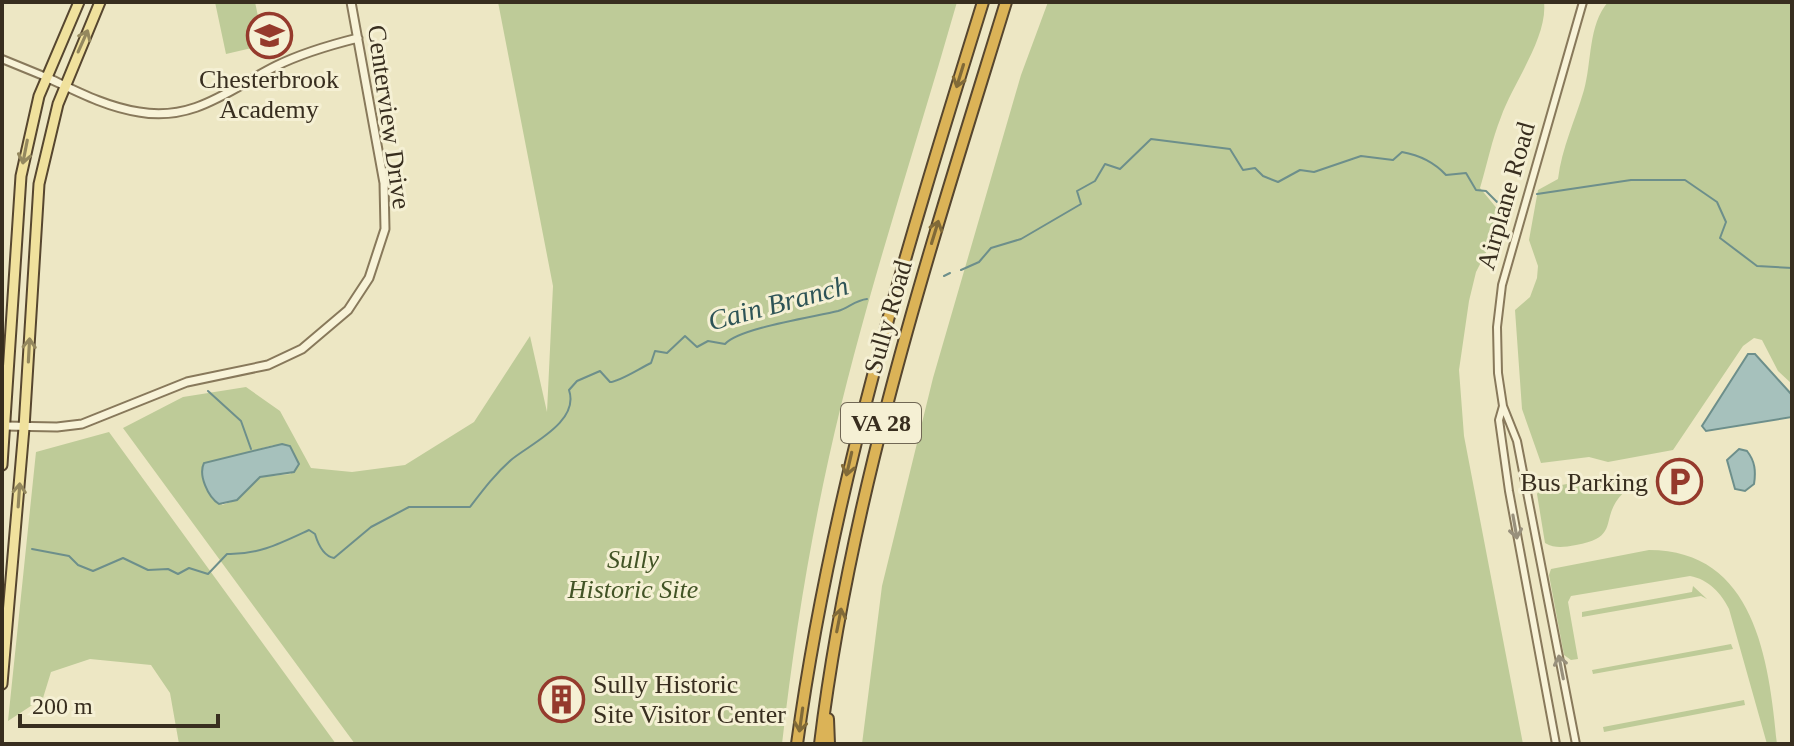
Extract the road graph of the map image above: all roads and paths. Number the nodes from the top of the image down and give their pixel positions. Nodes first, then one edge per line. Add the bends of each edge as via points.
1 (79, 2) edge
2 (100, 2) edge
3 (351, 2) edge
4 (983, 2) edge
5 (1006, 2) edge
6 (1583, 2) edge
7 (358, 38) junction
8 (2, 59) edge
9 (46, 77) junction
10 (64, 86) junction
11 (1503, 406) junction
12 (3, 426) edge
13 (24, 428) junction
14 (2, 465) edge
15 (2, 684) edge
16 (826, 697) junction
17 (797, 744) edge
18 (820, 744) edge
19 (829, 744) edge
20 (1556, 744) edge
21 (1576, 744) edge

1 - 9 main road
10 -> 2 main road
3 - 7 street, Centerview Drive
4 -> 17 highway, Sully Road / VA 28 via 862,407 825,571
16 -> 5 highway, Sully Road / VA 28 via 852,553 894,375
6 - 11 street, Airplane Road via 1504,274 1497,327
7 - 10 street via 300,55 213,103 184,112 127,110
7 - 13 street, Centerview Drive via 384,183 385,229 369,278 348,310 302,349 268,365 187,382 94,421
8 - 9 street
9 - 10 street
9 -> 12 main road via 19,188
13 -> 10 main road via 39,184
11 -> 20 street, Airplane Road via 1499,420 1508,486
21 -> 11 street, Airplane Road via 1517,441
12 - 13 street, Centerview Drive
12 - 14 main road
15 -> 13 main road
16 - 18 highway, Sully Road / VA 28
16 - 19 highway

